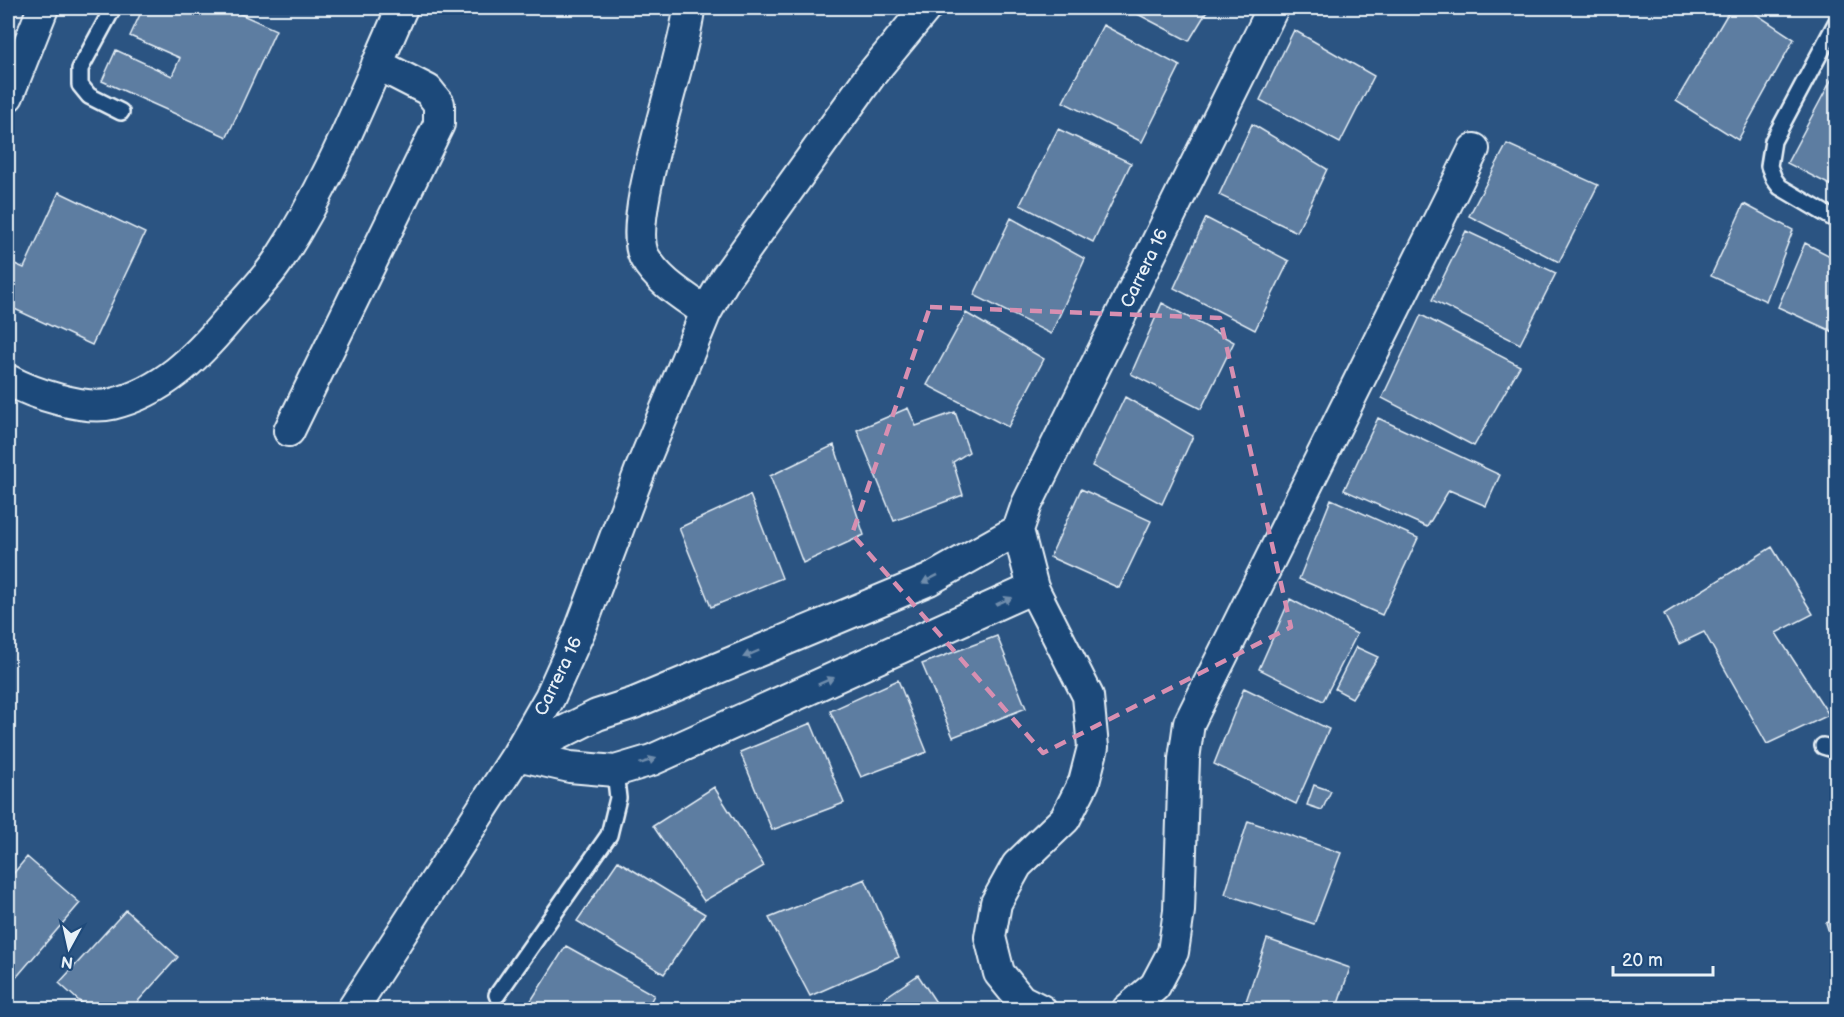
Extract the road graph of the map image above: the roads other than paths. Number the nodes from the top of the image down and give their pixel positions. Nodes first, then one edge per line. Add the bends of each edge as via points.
1 (43, 8) edge
2 (113, 8) edge
3 (402, 8) edge
4 (689, 8) edge
5 (926, 8) edge
6 (1273, 8) edge
7 (1836, 23) edge
8 (376, 64) junction
9 (8, 96) edge
10 (121, 111) dead end
11 (1474, 149) dead end
12 (1836, 219) edge
13 (706, 312) junction
14 (8, 380) edge
15 (289, 431) dead end
16 (1018, 530) junction
17 (1033, 588) junction
18 (517, 755) junction
19 (615, 771) junction
20 (497, 995) dead end
21 (352, 1010) edge
22 (1041, 1010) edge
23 (1127, 1010) edge

1 - 9 street
2 - 10 lane via 80,69 80,86 89,96
3 - 8 street
4 - 13 street via 642,200 639,229 644,256 662,279
5 - 13 street, Carrera 16 via 870,76 726,277
6 - 16 street, Carrera 16 via 1027,504
7 - 12 lane via 1773,141 1769,165 1780,187
8 - 14 street via 325,180 277,262 199,354 152,390 110,405 71,403
8 - 15 street via 428,90 439,104 439,124
11 - 23 street via 1190,723 1184,759 1179,911 1173,952 1155,986
13 - 18 street, Carrera 16 via 580,630 550,697
16 - 17 street
16 -> 18 street via 929,580 597,715
19 -> 17 street via 652,760
17 - 22 street via 1088,696 1093,747 1084,782 1065,819 1017,865 996,903 990,937 999,973 1021,1000
18 - 19 street via 570,767
18 - 21 street, Carrera 16
19 - 20 lane via 618,798 609,835

